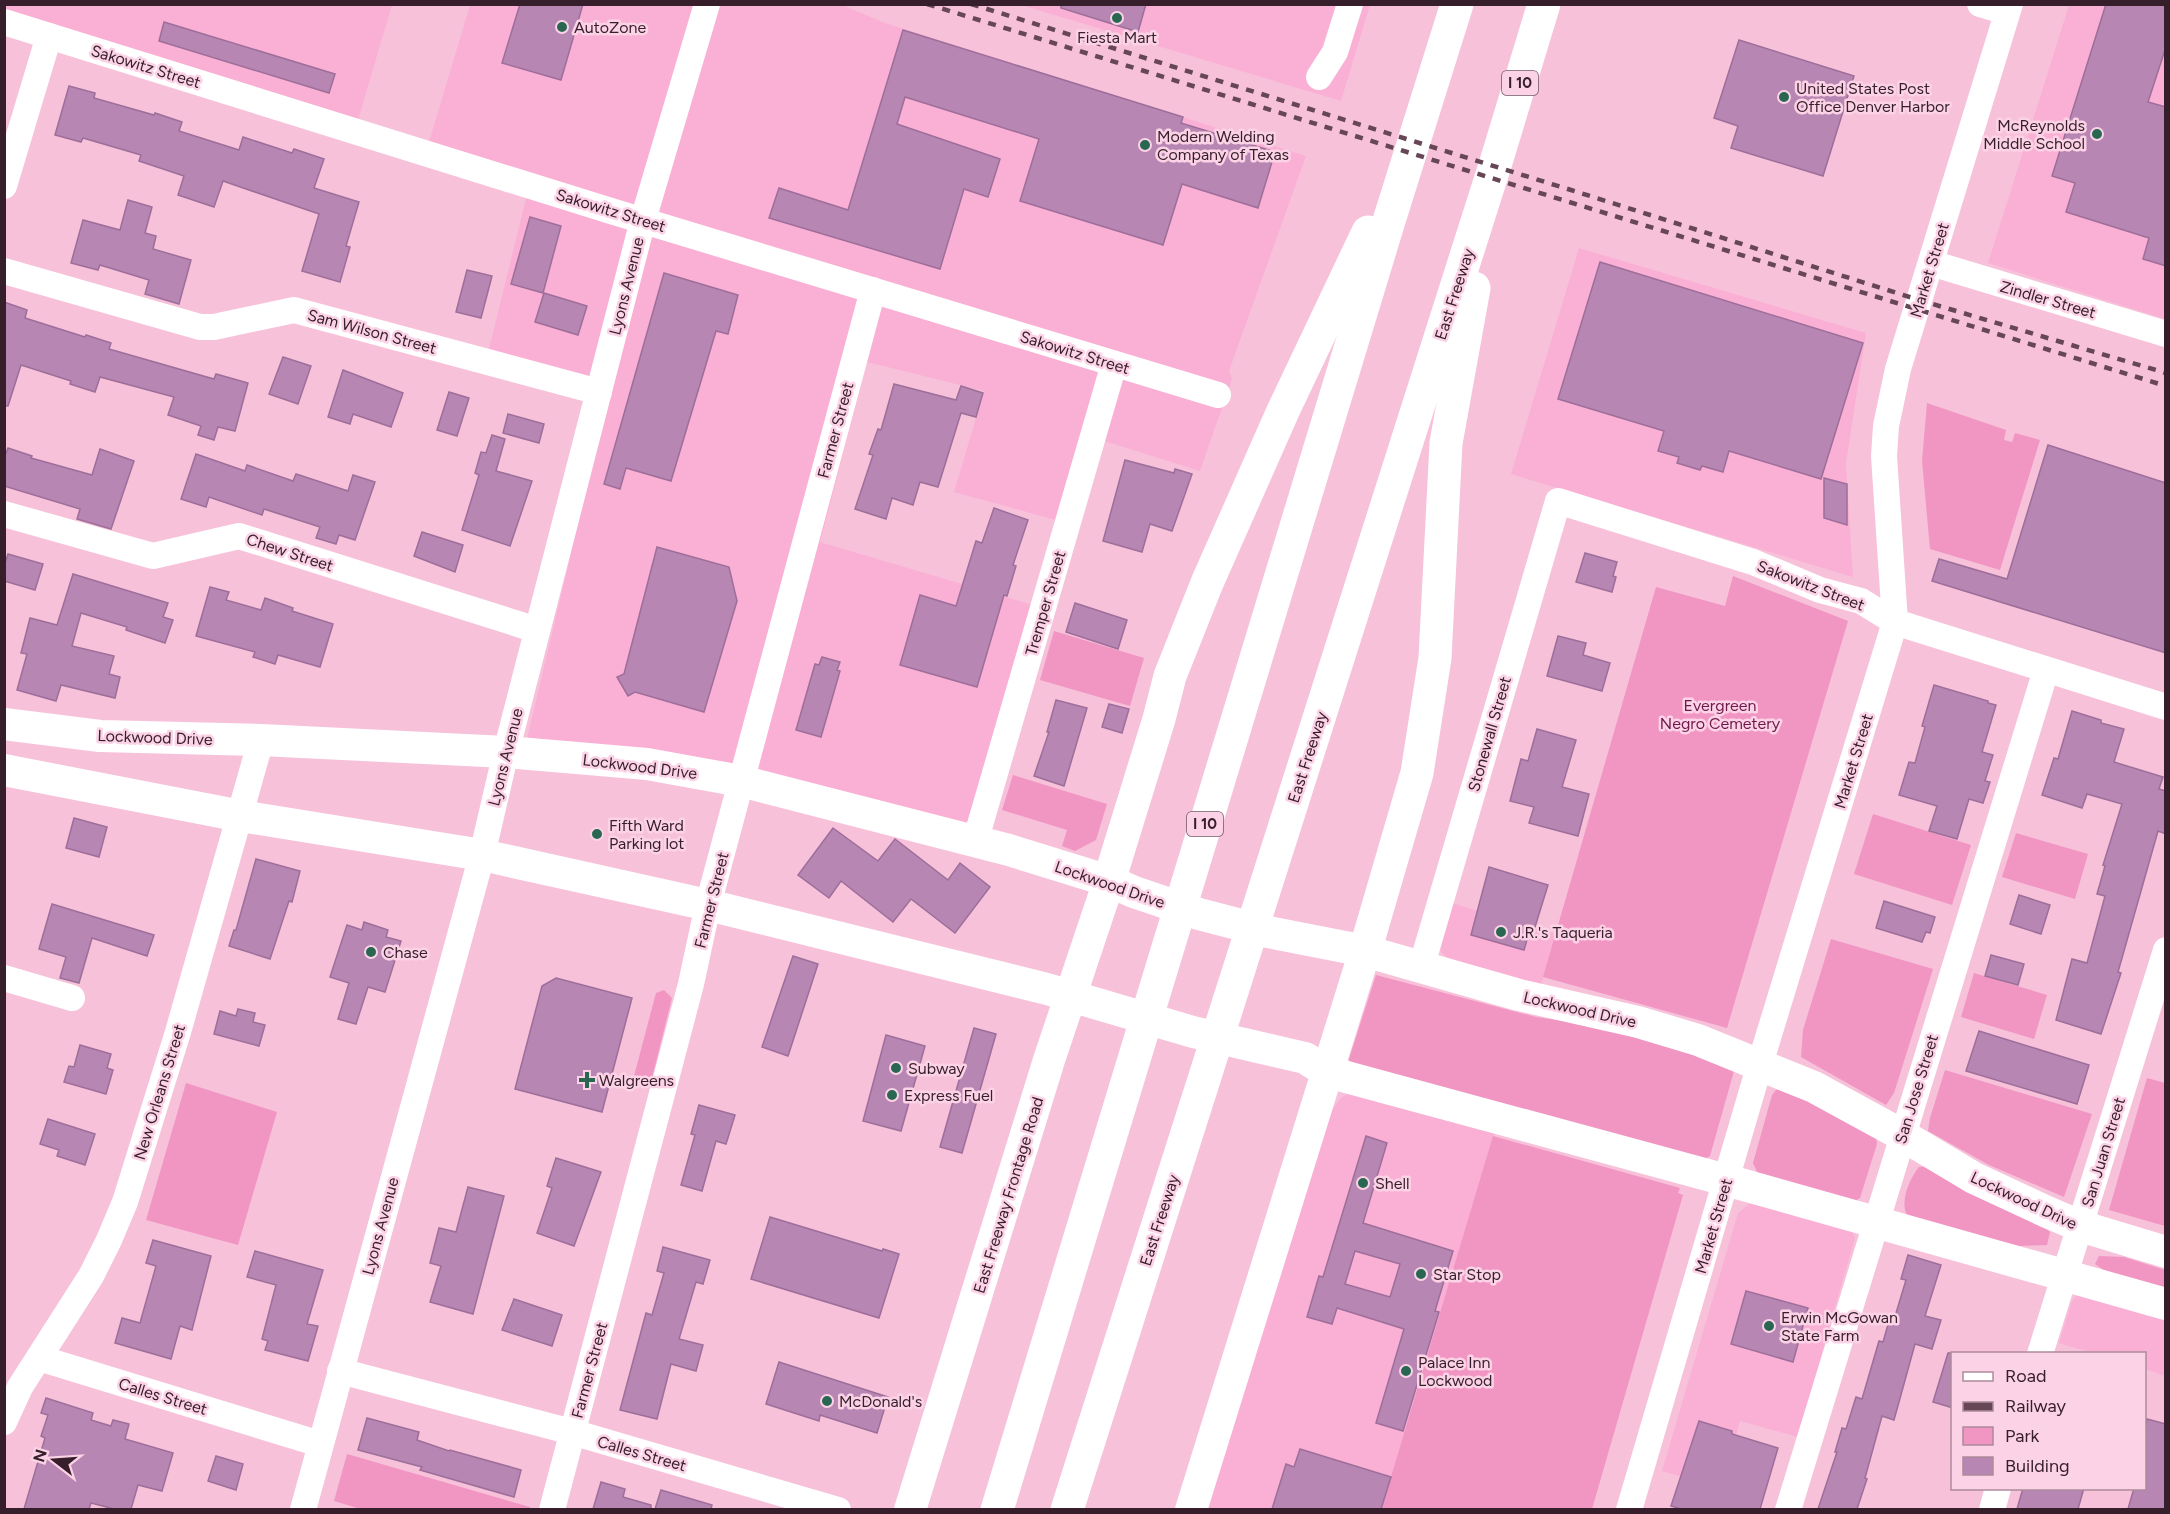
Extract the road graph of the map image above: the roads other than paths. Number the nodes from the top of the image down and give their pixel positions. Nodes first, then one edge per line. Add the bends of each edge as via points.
1 (707, 4) edge
2 (1350, 4) edge
3 (1457, 4) edge
4 (1544, 4) edge
5 (1980, 4) edge
6 (2008, 8) edge
7 (4, 22) edge
8 (49, 36) junction
9 (1319, 76) dead end
10 (1414, 138) junction
11 (1496, 162) junction
12 (4, 186) edge
13 (643, 220) junction
14 (1930, 263) junction
15 (4, 272) edge
16 (873, 290) junction
17 (2166, 334) edge
18 (1114, 364) junction
19 (599, 392) junction
20 (1218, 395) dead end
21 (1558, 501) joint
22 (4, 514) edge
23 (1895, 622) junction
24 (537, 630) junction
25 (2046, 670) junction
26 (2166, 707) edge
27 (4, 724) edge
28 (261, 740) junction
29 (506, 752) junction
30 (4, 770) edge
31 (741, 781) junction
32 (241, 816) junction
33 (975, 842) junction
34 (482, 855) junction
35 (1122, 886) junction
36 (708, 904) junction
37 (2166, 950) edge
38 (1365, 951) junction
39 (1421, 968) junction
40 (4, 978) edge
41 (72, 998) dead end
42 (1086, 1000) junction
43 (1760, 1064) junction
44 (1328, 1072) junction
45 (1902, 1135) junction
46 (1726, 1180) junction
47 (1876, 1223) junction
48 (2080, 1226) junction
49 (2166, 1252) edge
50 (2065, 1275) junction
51 (2166, 1304) edge
52 (2040, 1352) edge
53 (39, 1358) junction
54 (340, 1371) junction
55 (4, 1422) edge
56 (572, 1432) junction
57 (320, 1444) junction
58 (1997, 1490) edge
59 (776, 1501) edge
60 (303, 1509) edge
61 (552, 1509) edge
62 (838, 1509) edge
63 (910, 1509) edge
64 (997, 1509) edge
65 (1068, 1509) edge
66 (1191, 1509) edge
67 (1629, 1509) edge
68 (1788, 1509) edge
69 (1992, 1509) edge

1 - 13 street, Lyons Avenue
2 - 9 street via 1335,52
3 - 10 highway, I 10
4 - 11 highway, East Freeway / I 10
5 - 6 street
6 - 14 street, Market Street
7 - 8 street, Sakowitz Street
8 - 12 street
8 - 13 street, Sakowitz Street
10 - 35 highway via 1283,411 1170,676
10 - 64 highway, I 10
11 - 38 highway via 1446,443 1435,658 1417,773
11 - 65 highway, East Freeway / I 10
13 - 16 street, Sakowitz Street
13 - 19 street, Lyons Avenue
14 - 17 street, Zindler Street
14 - 23 street, Market Street via 1898,369 1886,426 1884,456
15 - 19 street, Sam Wilson Street via 200,327 294,310
16 - 18 street, Sakowitz Street
16 - 31 street, Farmer Street
18 - 20 street, Sakowitz Street
18 - 33 street, Tremper Street
19 - 24 street, Lyons Avenue
21 - 23 street, Sakowitz Street via 1753,562 1820,590 1861,601
21 - 39 street, Stonewall Street
22 - 24 street, Chew Street via 153,556 239,536
23 - 25 street, Sakowitz Street
23 - 43 street, Market Street
24 - 29 street, Lyons Avenue
25 - 26 street, Sakowitz Street
25 - 45 street, San Jose Street
27 - 28 main road, Lockwood Drive via 100,736
28 - 29 main road, Lockwood Drive
28 - 32 street, New Orleans Street
29 - 31 main road, Lockwood Drive via 647,764
29 - 34 street, Lyons Avenue
30 - 32 main road
31 - 33 main road, Lockwood Drive
31 - 36 street, Farmer Street
32 - 34 main road
32 - 53 street, New Orleans Street via 125,1202 91,1276
33 - 35 main road, Lockwood Drive
34 - 36 main road
34 - 54 street, Lyons Avenue
35 - 38 main road, Lockwood Drive via 1199,914
35 - 42 main road, East Freeway Frontage Road
36 - 42 main road
36 - 56 street, Farmer Street via 688,995
37 - 48 street, San Juan Street
38 - 39 main road, Lockwood Drive
38 - 44 main road
39 - 43 main road, Lockwood Drive via 1648,1025
40 - 41 street
42 - 44 main road via 1193,1032 1305,1058
42 - 63 main road, East Freeway Frontage Road via 1049,1060
43 - 45 main road, Lockwood Drive
43 - 46 street, Market Street
44 - 46 main road
44 - 66 main road
45 - 47 street, San Jose Street
45 - 48 main road, Lockwood Drive via 1974,1178
46 - 47 main road
46 - 67 street, Market Street
47 - 50 main road
47 - 68 street, San Jose Street
48 - 49 main road, Lockwood Drive
48 - 50 street, San Juan Street
50 - 51 main road
50 - 52 street, San Juan Street
53 - 55 street, New Orleans Street
53 - 57 street, Calles Street
54 - 56 street, Calles Street
54 - 57 street, Lyons Avenue
56 - 59 street, Calles Street
56 - 61 street, Farmer Street
57 - 60 street, Lyons Avenue
58 - 69 street
59 - 62 street, Calles Street

